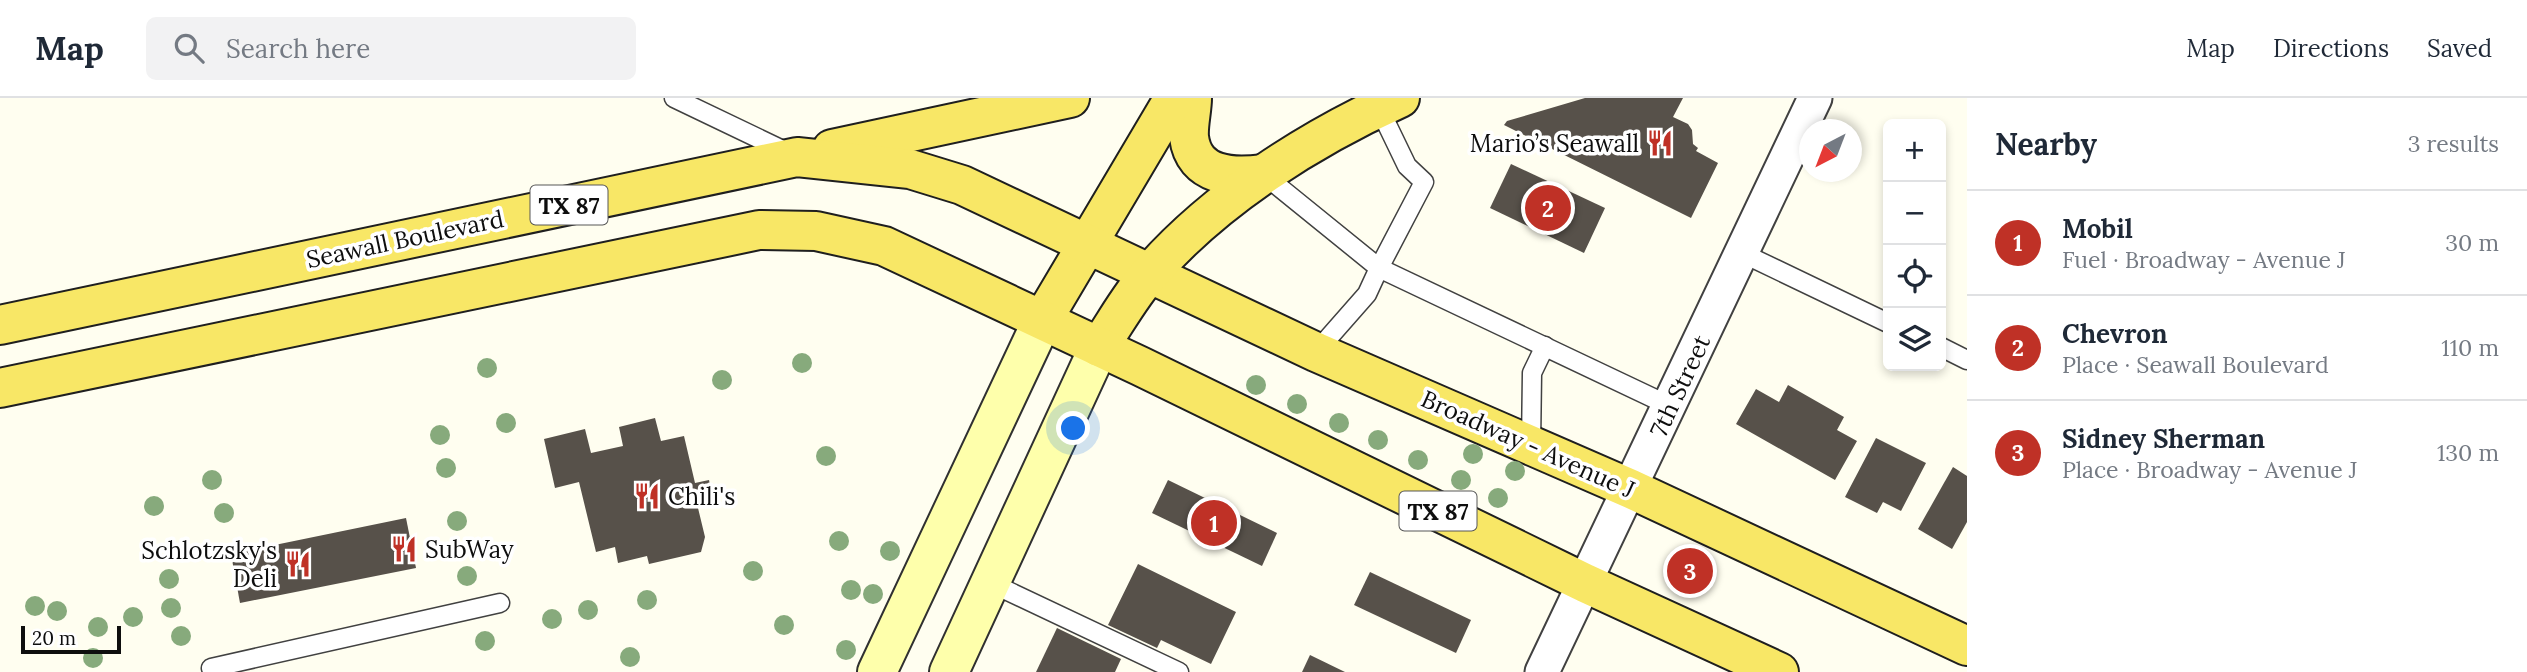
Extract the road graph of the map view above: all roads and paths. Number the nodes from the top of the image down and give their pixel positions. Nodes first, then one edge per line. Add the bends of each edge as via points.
1 (674, 98) edge
2 (1070, 98) edge
3 (1174, 98) edge
4 (1192, 98) edge
5 (1815, 98) edge
6 (1390, 103) edge
7 (797, 157) junction
8 (1263, 174) junction
9 (1088, 244) junction
10 (1742, 253) junction
11 (1379, 268) junction
12 (1150, 273) junction
13 (1043, 319) junction
14 (1883, 321) edge
15 (0, 325) edge
16 (1545, 346) junction
17 (1099, 347) junction
18 (1946, 350) edge
19 (1317, 352) junction
20 (1967, 360) edge
21 (0, 388) edge
22 (1670, 406) junction
23 (1531, 445) junction
24 (1631, 489) junction
25 (991, 583) junction
26 (1585, 583) junction
27 (500, 603) dead end
28 (1967, 646) edge
29 (211, 668) dead end
30 (877, 672) edge
31 (949, 672) edge
32 (1179, 672) edge
33 (1542, 672) edge
34 (1779, 672) edge

1 - 7 lane
2 - 7 main road
3 - 9 main road
4 - 8 main road via 1189,138 1205,165 1221,176
5 - 10 street, 7th Street
6 - 8 main road
6 - 11 lane via 1408,166 1424,182
7 - 9 main road, Seawall Boulevard / TX 87 via 910,169 961,185
7 - 15 main road, Seawall Boulevard / TX 87
8 - 11 lane
8 - 12 main road via 1205,217
9 - 12 main road, Broadway - Avenue J / TX 87
9 - 13 main road
10 - 14 lane
10 - 22 street, 7th Street
11 - 16 lane
11 - 19 lane via 1367,294
12 - 17 main road
12 - 19 main road, Broadway - Avenue J / TX 87
13 - 17 main road, TX 87
13 - 21 main road, TX 87 via 884,246 816,231 759,230
13 - 30 street
16 - 22 lane
16 - 23 lane via 1532,373
17 - 25 street
17 - 26 main road, TX 87
18 - 20 lane
19 - 23 main road, Broadway - Avenue J / TX 87
22 - 24 street, 7th Street
23 - 24 main road, Broadway - Avenue J / TX 87
24 - 26 street, 7th Street
24 - 28 main road, Broadway - Avenue J / TX 87
25 - 31 street
25 - 32 lane
26 - 33 street, 7th Street
26 - 34 main road, TX 87
27 - 29 lane

